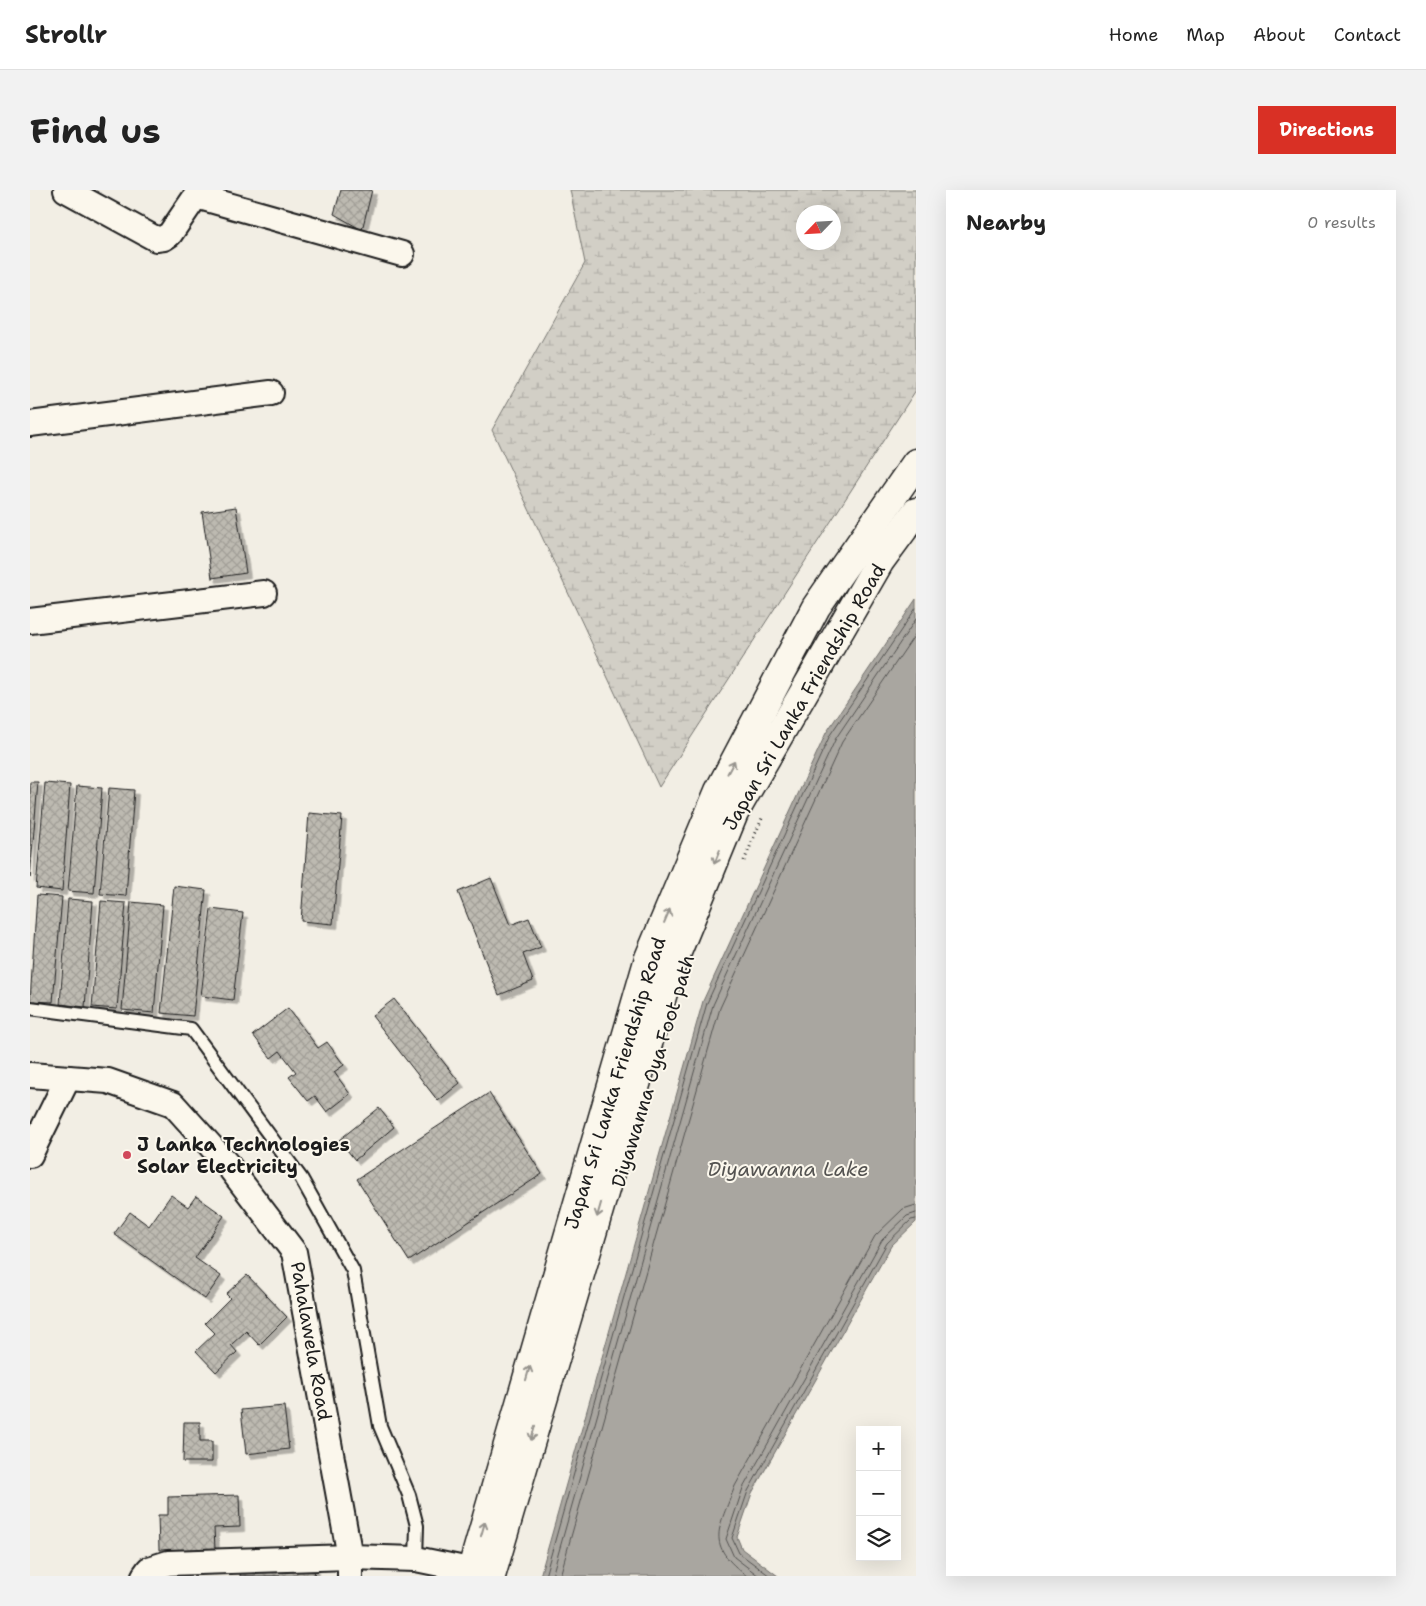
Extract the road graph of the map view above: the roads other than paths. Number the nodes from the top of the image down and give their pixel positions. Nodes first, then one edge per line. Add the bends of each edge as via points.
1 (66, 190) edge
2 (198, 193) edge
3 (402, 254) dead end
4 (271, 393) dead end
5 (30, 424) edge
6 (916, 463) edge
7 (916, 512) edge
8 (264, 593) dead end
9 (30, 621) edge
10 (30, 1008) edge
11 (30, 1074) edge
12 (68, 1078) junction
13 (30, 1155) edge
14 (416, 1559) junction
15 (350, 1567) edge
16 (481, 1574) edge
17 (144, 1576) edge

1 - 2 street via 156,239 170,234
2 - 3 street
4 - 5 street
16 -> 6 main road, Japan Sri Lanka Friendship Road via 649,958 719,791 816,607
7 -> 16 main road, Japan Sri Lanka Friendship Road via 880,561 734,813 670,969
8 - 9 street
10 - 14 lane via 191,1029 301,1178 353,1271 380,1426 409,1495 418,1526
11 - 12 street, Pahalawela Road
12 - 13 street
12 - 15 street, Pahalawela Road via 108,1081 173,1104 227,1164 294,1252
14 - 15 street
14 - 16 street
15 - 17 street via 168,1563 149,1569

